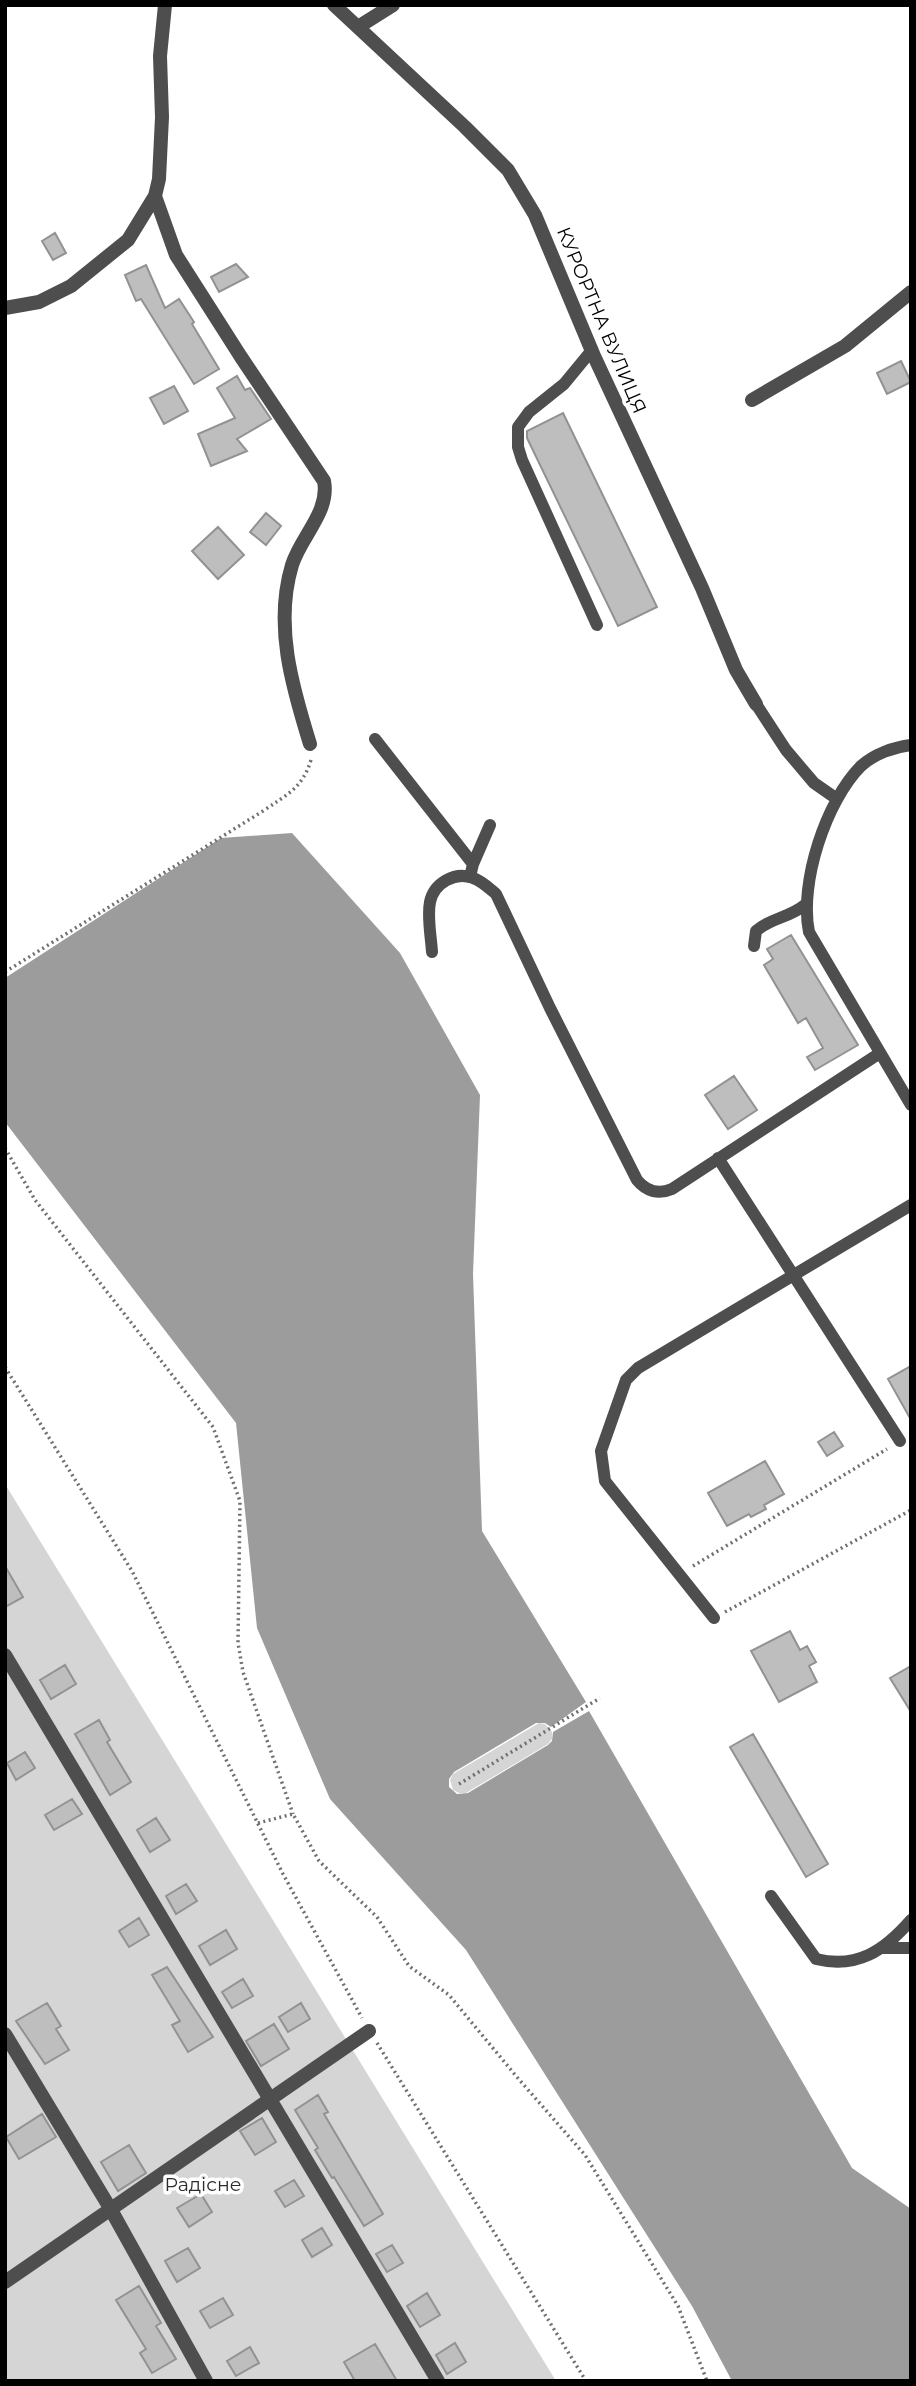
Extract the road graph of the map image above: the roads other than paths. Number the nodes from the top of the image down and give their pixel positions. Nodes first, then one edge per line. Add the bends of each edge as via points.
1 (165, 5) edge
2 (334, 5) edge
3 (393, 5) edge
4 (358, 27) junction
5 (155, 196) junction
6 (911, 292) edge
7 (5, 308) edge
8 (592, 350) junction
9 (752, 400) dead end
10 (597, 625) dead end
11 (756, 704) joint
12 (375, 739) dead end
13 (310, 744) road end
14 (911, 745) edge
15 (837, 799) junction
16 (490, 825) dead end
17 (472, 870) junction
18 (806, 904) junction
19 (754, 946) dead end
20 (432, 952) dead end
21 (880, 1053) junction
22 (911, 1105) edge
23 (719, 1158) junction
24 (911, 1205) edge
25 (793, 1276) junction
26 (900, 1441) road end
27 (714, 1618) road end
28 (5, 1655) edge
29 (771, 1896) dead end
30 (911, 1920) edge
31 (883, 1948) junction
32 (911, 1948) edge
33 (369, 2031) road end
34 (5, 2034) edge
35 (269, 2098) junction
36 (110, 2208) junction
37 (5, 2282) edge
38 (206, 2381) edge
39 (438, 2381) edge

1 - 5 street
2 - 4 street, КУРОРТНА ВУЛИЦЯ
3 - 4 street
4 - 8 street, КУРОРТНА ВУЛИЦЯ via 508,170 535,215
5 - 7 street via 128,240 71,286 39,302
5 - 13 street via 176,255 324,481 323,505 297,549 284,610 284,635
6 - 9 street via 845,346
8 - 10 lane via 564,384 529,412 517,435 522,460
8 - 11 street, КУРОРТНА ВУЛИЦЯ via 736,670
11 - 15 lane via 814,783
12 - 17 lane
14 - 15 lane via 863,764
15 - 18 lane via 818,843
16 - 17 lane
17 - 20 lane via 444,881 432,895
17 - 23 lane via 496,894 639,1182 648,1190 666,1191
18 - 19 lane via 795,913 767,920 756,931
18 - 21 lane via 809,932
21 - 22 lane
21 - 23 lane
23 - 25 lane
24 - 25 lane
25 - 26 lane
25 - 27 lane via 638,1368 626,1380 601,1451 605,1481
28 - 35 street
29 - 31 lane via 816,1959 854,1962
30 - 31 lane
31 - 32 lane
33 - 35 street
34 - 36 street
35 - 36 street
35 - 39 street
36 - 37 street
36 - 38 street

